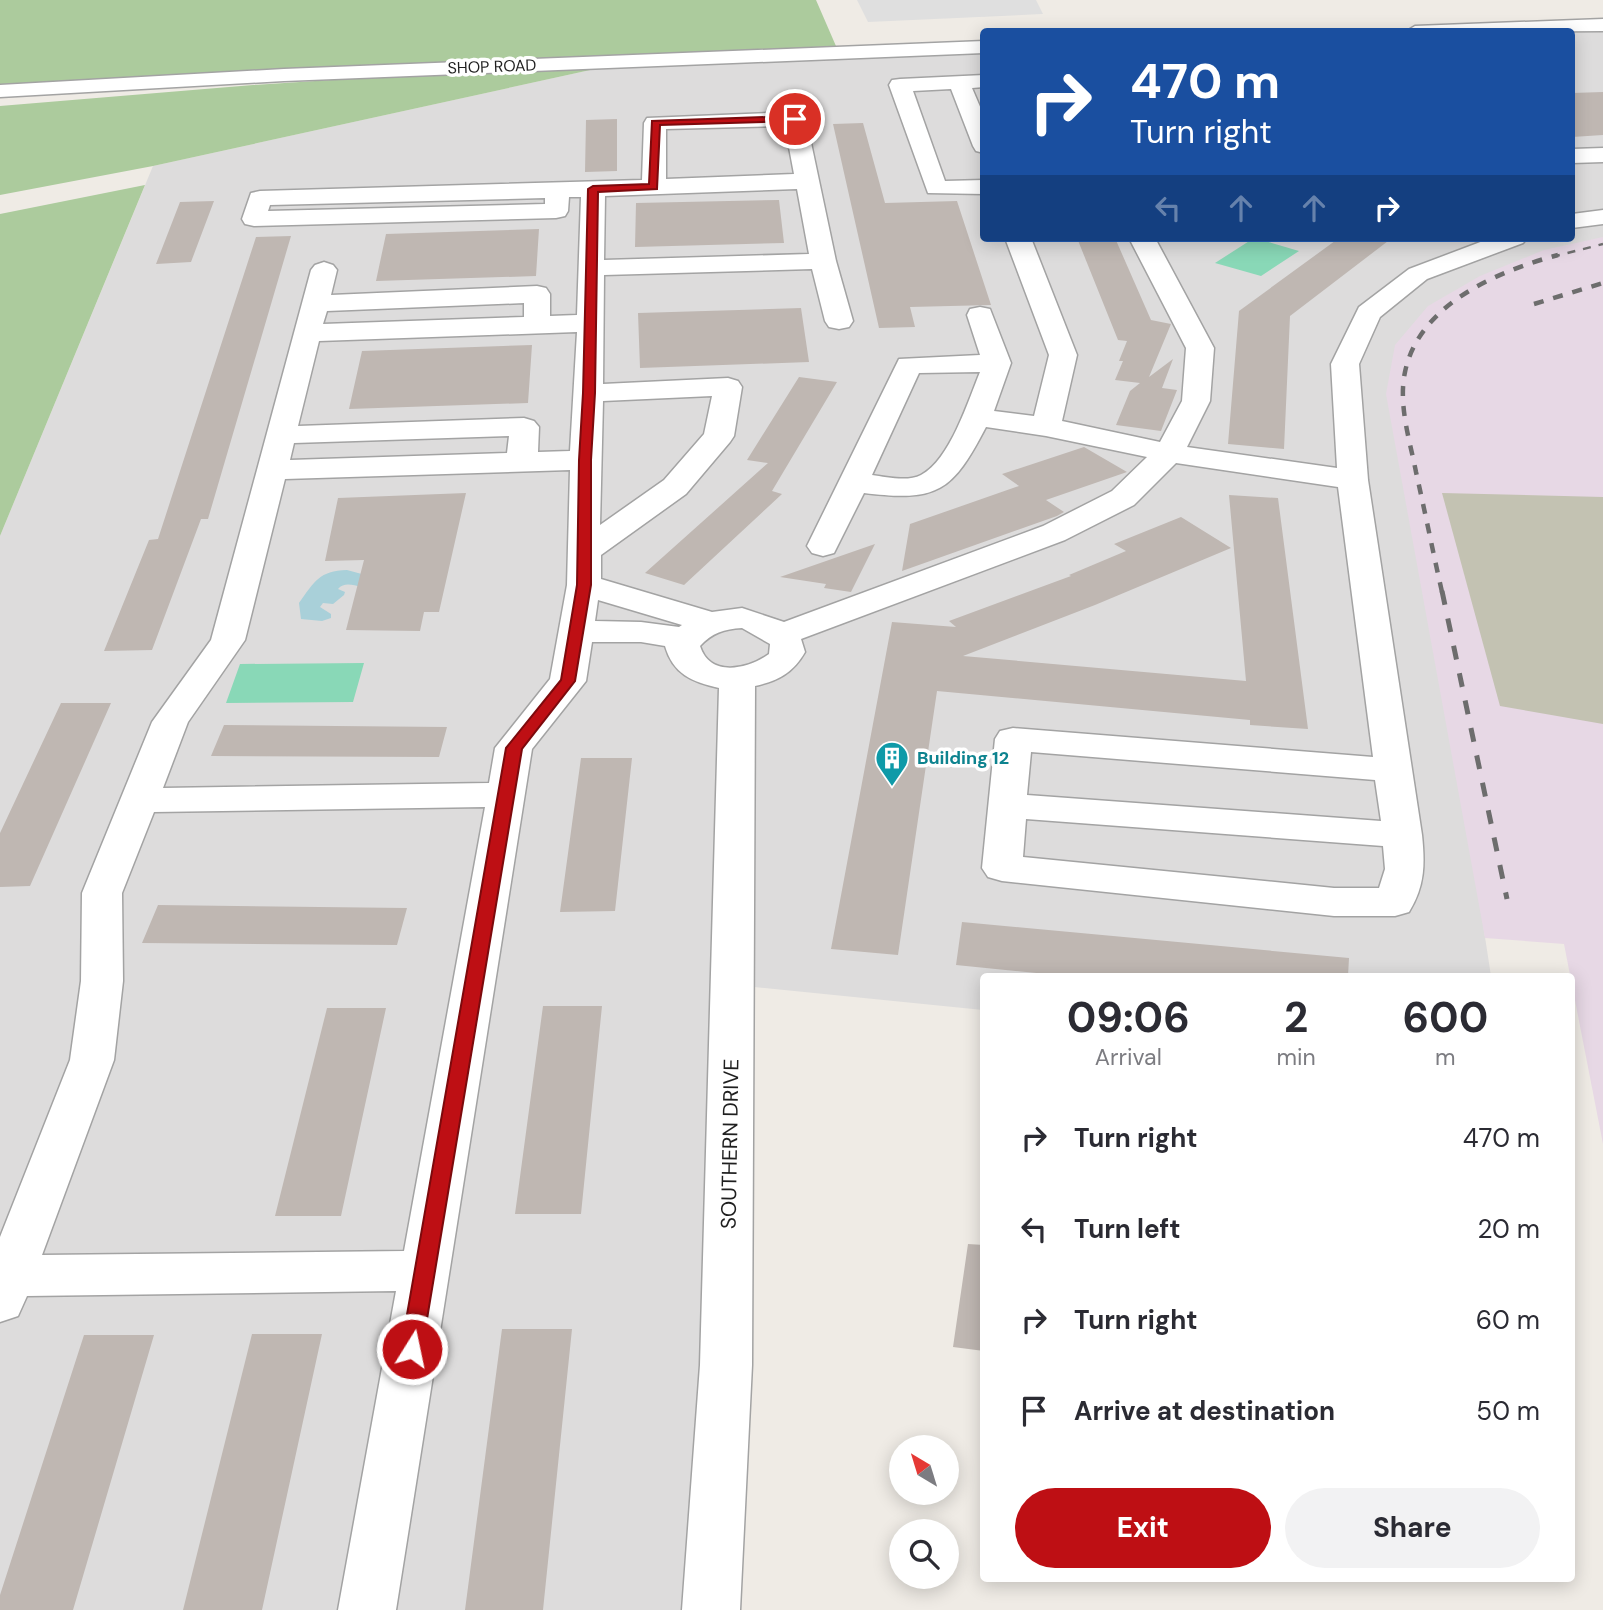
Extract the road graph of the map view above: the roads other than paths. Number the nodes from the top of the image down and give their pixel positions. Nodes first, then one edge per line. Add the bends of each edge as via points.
1 (1603, 25) edge
2 (1522, 28) edge
3 (980, 47) edge
4 (980, 81) edge
5 (959, 82) junction
6 (0, 91) edge
7 (980, 136) edge
8 (1603, 155) edge
9 (1575, 156) edge
10 (807, 181) junction
11 (654, 187) junction
12 (980, 187) edge
13 (593, 189) junction
14 (558, 190) junction
15 (1603, 217) edge
16 (1575, 221) edge
17 (1020, 242) edge
18 (1144, 242) edge
19 (1503, 242) edge
20 (823, 261) junction
21 (591, 268) junction
22 (980, 315) dead end
23 (839, 321) dead end
24 (590, 323) junction
25 (998, 363) junction
26 (589, 393) junction
27 (977, 417) junction
28 (1046, 427) junction
29 (276, 453) junction
30 (1169, 453) junction
31 (585, 460) junction
32 (1353, 480) junction
33 (854, 482) junction
34 (823, 546) dead end
35 (584, 568) junction
36 (577, 631) junction
37 (698, 631) junction
38 (782, 634) junction
39 (737, 678) junction
40 (1391, 770) junction
41 (506, 795) junction
42 (139, 800) junction
43 (1008, 806) junction
44 (1402, 835) junction
45 (425, 1271) junction
46 (5, 1289) edge
47 (367, 1610) edge
48 (711, 1610) edge

1 - 2 street
3 - 6 street, SHOP ROAD via 339,72
4 - 5 street
5 - 7 street
5 - 12 street via 900,85 936,188
8 - 9 street
10 - 11 street
10 - 11 street via 795,119 655,123
10 - 20 street
11 - 13 street
13 - 14 street
13 - 21 street
14 - 14 street via 260,198 254,219 556,211
15 - 16 street
17 - 28 street via 1063,355
18 - 30 street via 1200,348 1196,401
19 - 32 street via 1418,274 1368,313 1345,365
20 - 21 street
20 - 23 street
21 - 24 street
22 - 25 street
24 - 26 street
24 - 29 street via 537,324 316,302
25 - 27 street
25 - 33 street via 909,365
26 - 31 street
26 - 35 street via 728,387 719,436 675,487
27 - 28 street
27 - 33 street via 949,470 928,485 899,489
28 - 30 street
29 - 31 street
29 - 42 street via 228,640 170,722
30 - 32 street
30 - 38 street via 1123,498 1054,534
31 - 35 street
32 - 40 street
33 - 34 street
35 - 36 street
35 - 37 street
36 - 37 street
36 - 41 street via 568,681 514,748
37 - 38 street via 742,618
37 - 39 street via 682,646 690,666
38 - 39 street via 787,653 780,662 769,671
39 - 48 street, SOUTHERN DRIVE via 726,1365
40 - 43 street via 1013,739
40 - 44 street
41 - 42 street
41 - 45 street
42 - 46 street via 102,893 102,981 92,1060
43 - 44 street
43 - 44 street via 1002,868 1334,902 1395,902 1405,869
45 - 46 street
45 - 47 street

